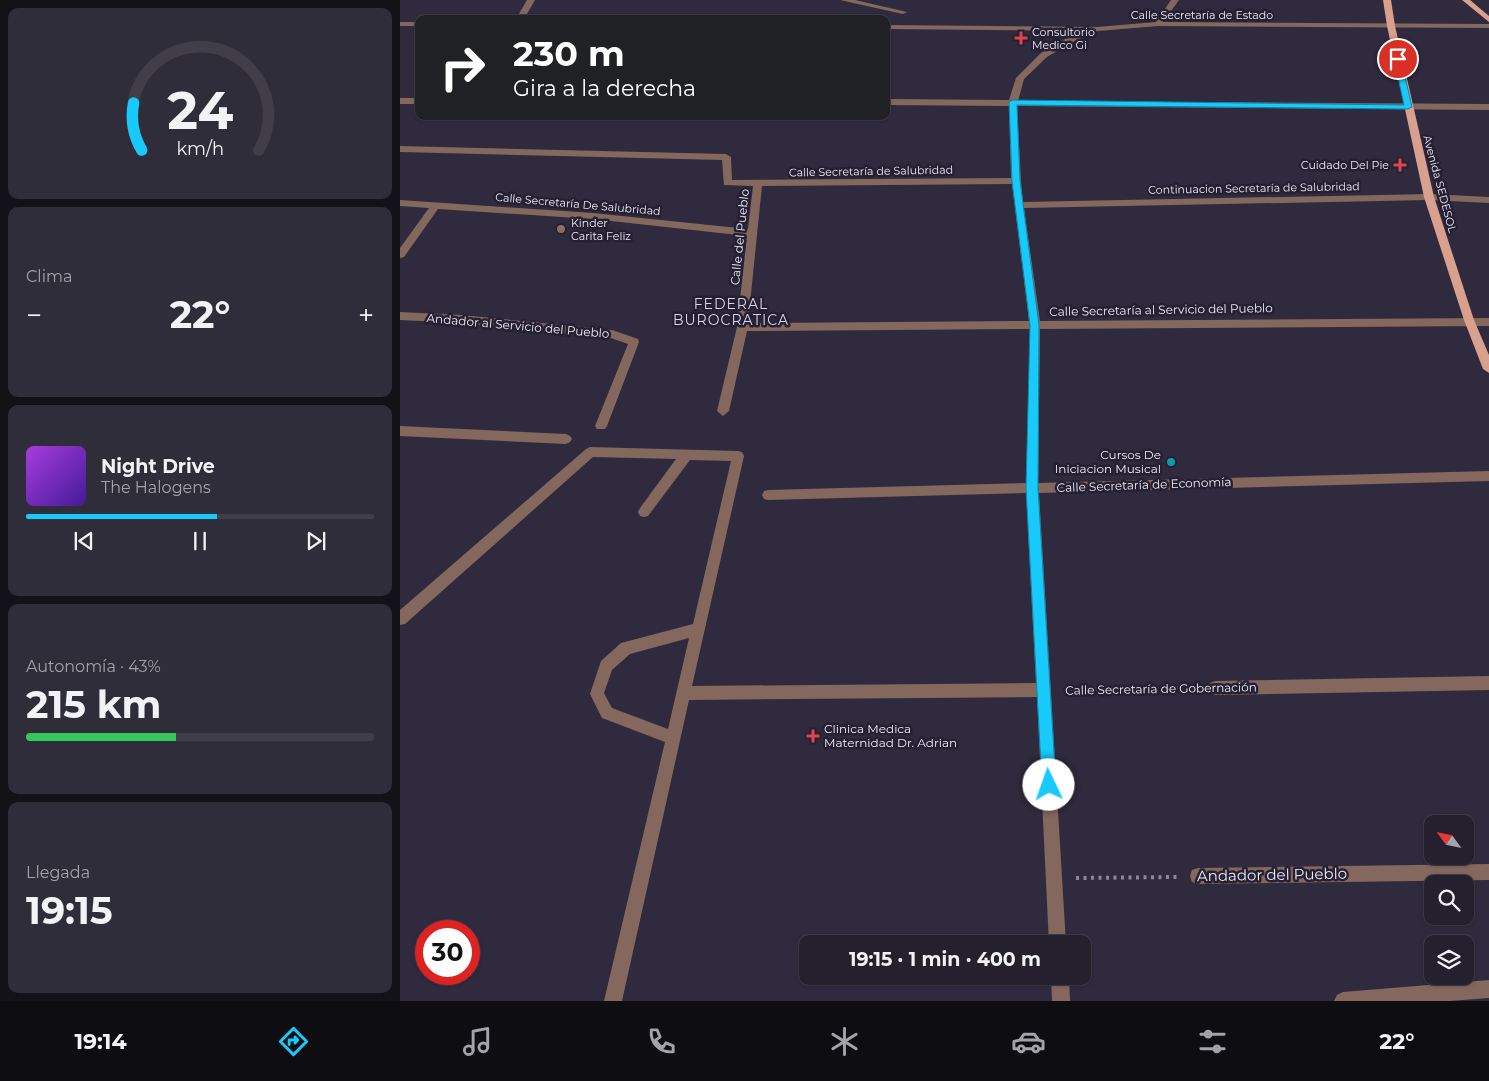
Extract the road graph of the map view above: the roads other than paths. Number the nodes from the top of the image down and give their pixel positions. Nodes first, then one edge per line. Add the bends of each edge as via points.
1 (531, 0) edge
2 (844, 0) edge
3 (1175, 0) edge
4 (1387, 0) edge
5 (1466, 0) edge
6 (903, 12) dead end
7 (522, 15) edge
8 (1489, 20) edge
9 (400, 24) edge
10 (415, 24) edge
11 (1158, 24) junction
12 (1391, 26) junction
13 (1489, 26) edge
14 (890, 27) edge
15 (1097, 29) junction
16 (400, 101) edge
17 (415, 101) edge
18 (890, 102) edge
19 (1013, 102) junction
20 (1408, 107) junction
21 (1489, 107) edge
22 (400, 149) edge
23 (1016, 181) junction
24 (758, 184) junction
25 (1429, 197) junction
26 (1489, 200) edge
27 (400, 203) edge
28 (436, 205) junction
29 (1019, 205) junction
30 (753, 233) junction
31 (400, 254) edge
32 (400, 316) edge
33 (1469, 320) junction
34 (1489, 322) edge
35 (1034, 325) junction
36 (742, 327) junction
37 (1489, 369) edge
38 (723, 411) dead end
39 (601, 426) dead end
40 (400, 431) edge
41 (566, 439) dead end
42 (687, 454) junction
43 (1489, 476) edge
44 (1032, 488) junction
45 (768, 494) dead end
46 (644, 512) dead end
47 (400, 619) edge
48 (698, 629) junction
49 (1489, 683) edge
50 (1215, 688) road end
51 (1043, 690) junction
52 (683, 693) junction
53 (673, 738) junction
54 (1489, 872) edge
55 (1198, 876) road end
56 (1058, 935) edge
57 (1060, 985) edge
58 (1489, 989) edge
59 (613, 1001) edge
60 (1061, 1001) edge
61 (1343, 1001) edge

1 - 7 street
2 - 6 street
3 - 11 street
4 - 12 main road, Avenida SEDESOL
5 - 8 main road
9 - 10 street
11 - 12 street, Calle Secretaría de Estado
11 - 15 street, Calle Secretaría de Estado
12 - 13 street, Calle Secretaría de Estado
12 - 20 main road, Avenida SEDESOL
14 - 15 street, Calle Secretaría de Estado
15 - 19 street via 1044,56 1020,78
16 - 17 street
18 - 19 street
19 - 20 street
19 - 23 street
20 - 21 street
20 - 25 main road, Avenida SEDESOL
22 - 24 street, Calle Secretaría de Salubridad via 726,157 727,183
23 - 24 street, Calle Secretaría de Salubridad
23 - 29 street
24 - 30 street, Calle del Pueblo
25 - 26 street, Continuacion Secretaría de Salubridad
25 - 29 street, Continuacion Secretaría de Salubridad
25 - 33 main road, Avenida SEDESOL
27 - 28 street, Calle Secretaría De Salubridad
28 - 30 street, Calle Secretaría De Salubridad via 593,216
28 - 31 street
29 - 35 street
30 - 36 street, Calle del Pueblo
32 - 39 street, Andador al Servicio del Pueblo via 612,334 634,342
33 - 34 street, Calle Secretaría al Servicio del Pueblo
33 - 35 street, Calle Secretaría al Servicio del Pueblo
33 - 37 main road, Avenida SEDESOL
35 - 36 street, Calle Secretaría al Servicio del Pueblo
35 - 44 street
36 - 38 street, Calle del Pueblo
40 - 41 street
42 - 46 street
42 - 47 street via 590,452
42 - 48 street via 738,456
43 - 44 street, Calle Secretaría de Economía
44 - 45 street, Calle Secretaría de Economía
44 - 51 street
48 - 52 street
48 - 53 street via 626,648 606,666 597,694 607,713
49 - 50 street, Calle Secretaría de Gobernación
51 - 52 street
51 - 56 street
52 - 53 street
53 - 59 street
54 - 55 street, Andador del Pueblo
57 - 60 street
58 - 61 street

